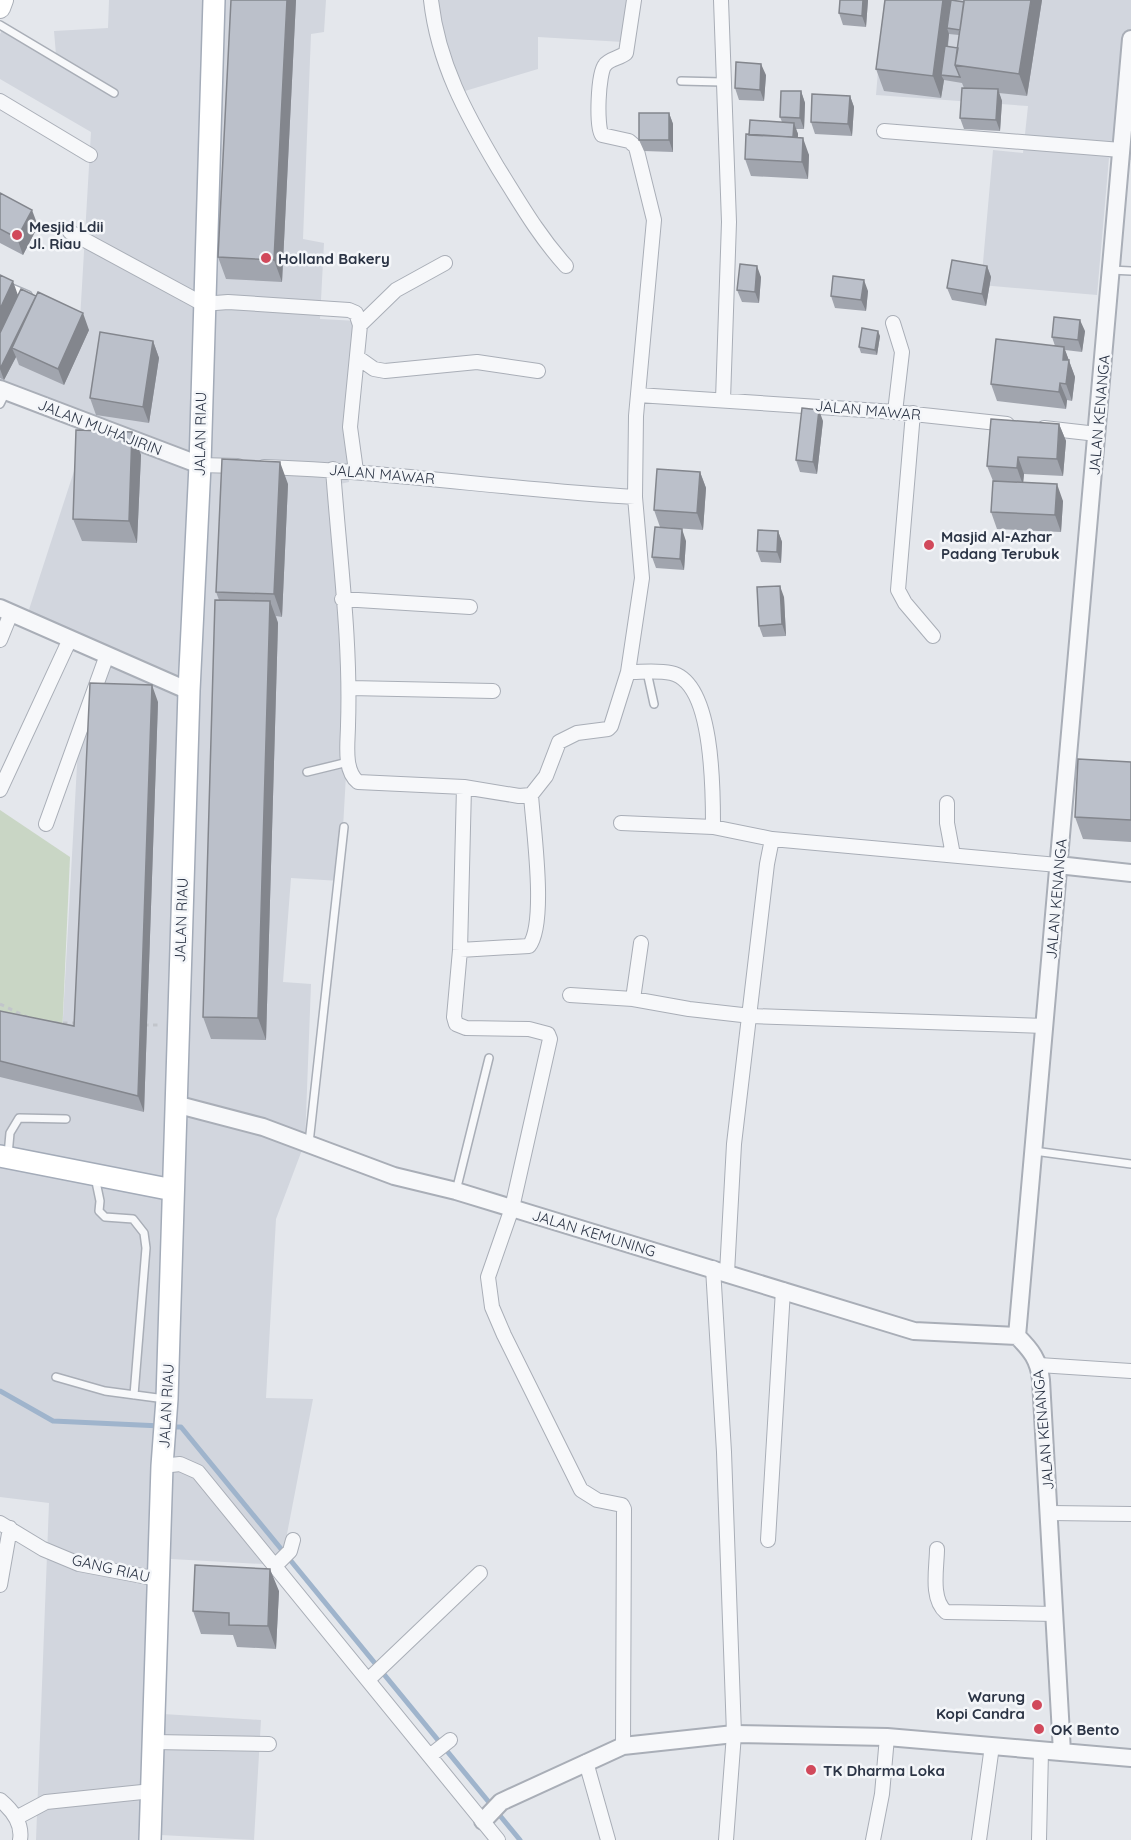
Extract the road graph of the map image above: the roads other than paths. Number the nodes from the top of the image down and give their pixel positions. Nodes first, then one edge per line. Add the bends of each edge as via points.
1 (214, 0) edge
2 (431, 0) edge
3 (634, 0) edge
4 (721, 0) edge
5 (0, 25) edge
6 (1131, 39) edge
7 (681, 81) dead end
8 (722, 82) junction
9 (114, 93) dead end
10 (0, 101) edge
11 (884, 131) dead end
12 (1121, 150) junction
13 (90, 155) dead end
14 (70, 232) dead end
15 (445, 262) dead end
16 (566, 266) dead end
17 (1111, 270) junction
18 (1131, 271) edge
19 (0, 283) edge
20 (36, 299) edge
21 (203, 303) junction
22 (893, 323) dead end
23 (360, 325) junction
24 (357, 357) junction
25 (538, 370) dead end
26 (2, 395) edge
27 (638, 395) junction
28 (723, 400) junction
29 (895, 412) junction
30 (913, 413) junction
31 (1097, 434) junction
32 (200, 465) junction
33 (333, 470) junction
34 (356, 471) junction
35 (635, 497) junction
36 (342, 599) junction
37 (470, 607) dead end
38 (6, 611) edge
39 (933, 636) dead end
40 (70, 639) junction
41 (0, 640) edge
42 (107, 655) junction
43 (628, 672) junction
44 (647, 672) junction
45 (350, 688) junction
46 (189, 691) junction
47 (493, 691) dead end
48 (654, 704) dead end
49 (348, 762) junction
50 (307, 772) dead end
51 (464, 788) junction
52 (0, 790) edge
53 (531, 795) junction
54 (947, 802) dead end
55 (621, 823) dead end
56 (46, 824) dead end
57 (344, 827) dead end
58 (713, 827) junction
59 (772, 838) junction
60 (953, 855) junction
61 (1058, 865) junction
62 (1131, 873) edge
63 (641, 943) dead end
64 (460, 950) junction
65 (570, 995) dead end
66 (633, 999) junction
67 (751, 1016) junction
68 (1045, 1026) junction
69 (489, 1058) dead end
70 (175, 1104) junction
71 (66, 1119) dead end
72 (309, 1143) junction
73 (1034, 1151) junction
74 (4, 1157) edge
75 (1131, 1164) edge
76 (94, 1175) junction
77 (172, 1190) junction
78 (456, 1191) junction
79 (512, 1208) junction
80 (720, 1271) junction
81 (783, 1290) junction
82 (1017, 1336) junction
83 (1039, 1365) junction
84 (1131, 1371) edge
85 (56, 1377) dead end
86 (134, 1395) junction
87 (167, 1404) junction
88 (162, 1466) junction
89 (1050, 1513) junction
90 (1131, 1514) edge
91 (5, 1526) edge
92 (768, 1540) dead end
93 (937, 1549) dead end
94 (480, 1573) dead end
95 (158, 1579) junction
96 (0, 1585) edge
97 (1055, 1614) junction
98 (373, 1674) junction
99 (734, 1734) junction
100 (887, 1737) junction
101 (450, 1740) dead end
102 (154, 1742) junction
103 (268, 1744) dead end
104 (623, 1746) junction
105 (992, 1746) junction
106 (1041, 1751) junction
107 (1062, 1752) junction
108 (434, 1753) junction
109 (1131, 1758) edge
110 (586, 1762) junction
111 (152, 1791) junction
112 (0, 1800) edge
113 (492, 1812) junction
114 (16, 1818) junction
115 (20, 1840) edge
116 (150, 1840) edge
117 (498, 1840) edge
118 (608, 1840) edge
119 (726, 1840) edge
120 (873, 1840) edge
121 (979, 1840) edge
122 (1039, 1840) edge

1 - 21 main road, JALAN RIAU
2 - 16 street via 434,30 448,74 469,119 539,236
3 - 27 street via 626,53 606,63 601,73 598,124 602,135 629,141 636,147 654,220
4 - 8 street
5 - 9 lane
6 - 12 street, JALAN KENANGA
7 - 8 lane
8 - 28 street via 729,222
10 - 13 street
11 - 12 street
12 - 17 street, JALAN KENANGA
14 - 21 street
15 - 23 street via 396,290
17 - 18 lane
17 - 31 street, JALAN KENANGA
19 - 20 lane
21 - 23 street via 349,310 356,313
21 - 32 main road, JALAN RIAU
22 - 29 street via 902,352
23 - 24 street
24 - 25 street via 374,369 385,371 477,362
24 - 34 street via 350,427
26 - 32 street, JALAN MUHAJIRIN
27 - 28 street, JALAN MAWAR
27 - 35 street
28 - 29 street, JALAN MAWAR
29 - 30 street, JALAN MAWAR
30 - 31 street, JALAN MAWAR
30 - 39 street via 898,590
31 - 61 street, JALAN KENANGA
32 - 33 street, JALAN MAWAR
32 - 46 main road, JALAN RIAU
33 - 34 street, JALAN MAWAR
33 - 36 street
34 - 35 street, JALAN MAWAR
35 - 43 street via 642,578
36 - 37 street
36 - 45 street
38 - 40 street
38 - 41 street
40 - 42 street
40 - 52 street
42 - 46 street
42 - 56 street
43 - 44 street
43 - 53 street via 611,726 577,733 559,742 546,776
44 - 48 lane
44 - 58 street via 671,673 686,681 696,696 712,770
45 - 47 street
45 - 49 street
46 - 70 main road, JALAN RIAU
49 - 50 lane
49 - 51 street via 351,775 358,782
51 - 53 street
51 - 64 street
53 - 64 street via 538,913 535,939 529,946
54 - 60 street
55 - 58 street
57 - 72 lane
58 - 59 street
59 - 60 street
59 - 67 street
60 - 61 street
61 - 62 street
61 - 68 street, JALAN KENANGA
63 - 66 street
64 - 79 street via 456,1024 466,1028 529,1029 548,1034 550,1039
65 - 66 street
66 - 67 street
67 - 68 street
67 - 80 street
68 - 73 street, JALAN KENANGA
69 - 78 lane
70 - 72 street, JALAN KEMUNING
70 - 77 main road, JALAN RIAU
71 - 74 lane via 19,1118 10,1133
72 - 78 street, JALAN KEMUNING via 394,1176
73 - 75 lane
73 - 82 street, JALAN KENANGA
74 - 76 main road
76 - 77 main road
76 - 86 lane via 99,1211 105,1217 133,1219 144,1233
77 - 87 main road, JALAN RIAU
78 - 79 street, JALAN KEMUNING
79 - 80 street, JALAN KEMUNING
79 - 104 street via 488,1277 492,1307 581,1490 624,1509
80 - 81 street, JALAN KEMUNING
80 - 99 street
81 - 82 street, JALAN KEMUNING via 914,1331
81 - 92 street
82 - 83 street, JALAN KENANGA
83 - 84 street
83 - 89 street, JALAN KENANGA
85 - 86 lane
86 - 87 lane
87 - 88 main road, JALAN RIAU
88 - 95 main road, JALAN RIAU
88 - 98 street via 180,1464 198,1472 285,1554
89 - 90 street
89 - 97 street, JALAN KENANGA
91 - 95 street, GANG RIAU via 43,1549 79,1564
91 - 96 street
93 - 97 street via 936,1592 940,1607 946,1612
94 - 98 street
95 - 102 main road, JALAN RIAU
97 - 107 street, JALAN KENANGA
98 - 108 street
99 - 100 street
99 - 104 street
99 - 119 street
100 - 105 street
100 - 120 street
101 - 108 street
102 - 103 street
102 - 111 main road, JALAN RIAU
104 - 110 street
105 - 106 street
105 - 121 street
106 - 107 street
106 - 122 street
107 - 109 street
108 - 113 street
110 - 113 street
110 - 118 street
111 - 114 street via 46,1802
111 - 116 main road, JALAN RIAU
112 - 114 street
113 - 117 street
114 - 115 street

